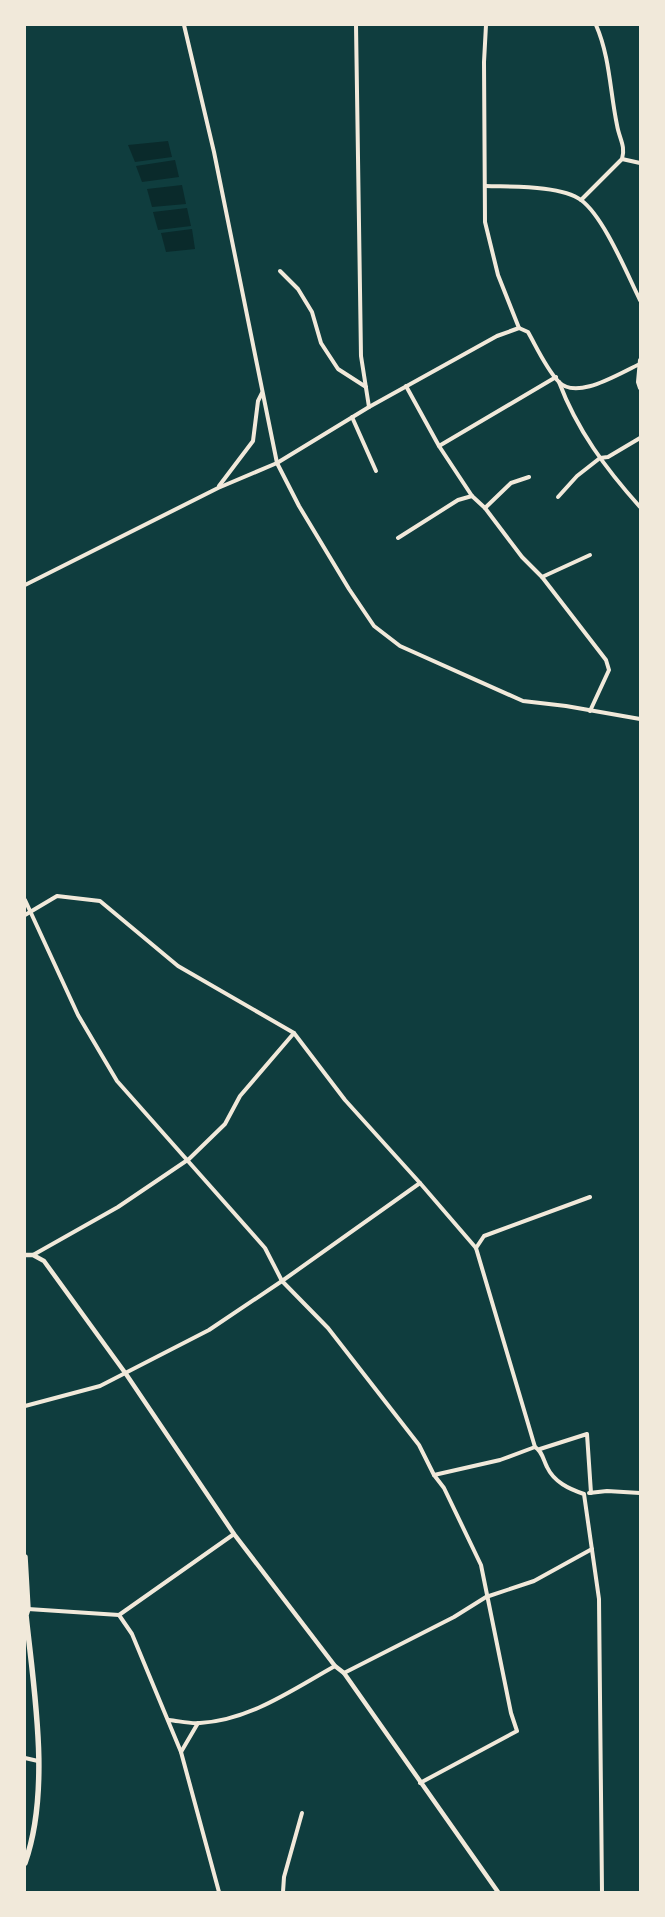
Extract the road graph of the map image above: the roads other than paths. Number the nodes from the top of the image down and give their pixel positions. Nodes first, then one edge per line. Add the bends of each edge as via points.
1 (184, 25) edge
2 (356, 25) edge
3 (486, 25) edge
4 (596, 25) edge
5 (622, 159) junction
6 (640, 163) edge
7 (486, 186) junction
8 (581, 200) junction
9 (280, 271) dead end
10 (640, 300) edge
11 (519, 328) junction
12 (640, 363) edge
13 (556, 377) junction
14 (558, 382) junction
15 (406, 386) junction
16 (366, 387) junction
17 (640, 388) edge
18 (263, 392) junction
19 (369, 406) junction
20 (352, 417) junction
21 (640, 438) edge
22 (439, 446) junction
23 (600, 458) junction
24 (277, 463) junction
25 (376, 470) dead end
26 (528, 477) dead end
27 (218, 488) junction
28 (472, 496) junction
29 (558, 497) dead end
30 (640, 507) edge
31 (485, 508) junction
32 (398, 538) dead end
33 (590, 554) dead end
34 (542, 577) junction
35 (25, 585) edge
36 (590, 711) junction
37 (640, 719) edge
38 (25, 900) edge
39 (31, 910) junction
40 (25, 915) edge
41 (294, 1033) junction
42 (189, 1160) junction
43 (420, 1183) junction
44 (590, 1197) dead end
45 (476, 1248) junction
46 (25, 1255) edge
47 (33, 1255) junction
48 (282, 1281) junction
49 (126, 1374) junction
50 (25, 1406) edge
51 (535, 1447) junction
52 (540, 1449) junction
53 (434, 1475) junction
54 (591, 1493) junction
55 (640, 1493) edge
56 (584, 1494) junction
57 (234, 1534) junction
58 (592, 1549) junction
59 (25, 1558) edge
60 (486, 1597) junction
61 (26, 1613) edge
62 (119, 1615) junction
63 (335, 1666) junction
64 (344, 1673) junction
65 (169, 1720) junction
66 (198, 1723) junction
67 (181, 1752) junction
68 (25, 1758) edge
69 (38, 1761) junction
70 (419, 1783) junction
71 (302, 1813) dead end
72 (25, 1863) edge
73 (220, 1892) edge
74 (284, 1892) edge
75 (498, 1892) edge
76 (602, 1892) edge

1 - 18 street via 214,152
2 - 16 street via 362,356
3 - 7 street
4 - 5 street via 605,51 624,151
5 - 6 street
5 - 8 street
7 - 8 street via 553,191
7 - 11 street via 484,210 489,242
8 - 10 street via 598,220
9 - 16 street via 298,289 312,312 321,343 338,369
11 - 13 street via 528,332
11 - 15 street via 497,336
12 - 14 street via 589,387 571,389
12 - 17 street
13 - 14 street
13 - 22 street
14 - 23 street via 570,411
15 - 19 street
15 - 22 street
16 - 19 street
18 - 24 street
18 - 27 street via 258,401 253,441
19 - 20 street
20 - 24 street
20 - 25 street
21 - 23 street via 608,457
22 - 28 street
23 - 29 street
23 - 30 street
24 - 27 street
24 - 36 street via 349,589 374,626 384,635 415,654 523,701
26 - 31 street via 511,483
27 - 35 street
28 - 31 street
28 - 32 street via 458,500
31 - 34 street
33 - 34 street
34 - 36 street via 609,666
36 - 37 street
38 - 39 street
39 - 40 street
39 - 41 street via 57,896 100,901 178,966
39 - 42 street via 78,1015 117,1082
41 - 42 street via 240,1096 225,1124
41 - 43 street via 345,1100
42 - 47 street via 118,1207
42 - 48 street via 265,1248
43 - 45 street
43 - 48 street
44 - 45 street via 484,1236
45 - 51 street
46 - 47 street
47 - 49 street via 44,1261
48 - 49 street via 209,1330
48 - 53 street via 328,1328 419,1445
49 - 50 street via 100,1386
49 - 57 street
51 - 52 street
51 - 53 street via 500,1460
52 - 54 street via 587,1434
52 - 56 street via 548,1469 566,1488
53 - 60 street via 444,1488 480,1565
54 - 55 street
54 - 56 street
56 - 58 street
57 - 62 street
57 - 63 street
58 - 60 street via 534,1581
58 - 76 street via 599,1599
59 - 61 main road
60 - 64 street via 454,1617
60 - 70 street via 517,1731
61 - 62 street
61 - 69 main road via 38,1730
62 - 65 street via 132,1634
63 - 64 street
63 - 66 street via 272,1702 232,1719
64 - 70 street
65 - 66 street
65 - 67 street
66 - 67 street
67 - 73 street
68 - 69 street
69 - 72 main road via 32,1836
70 - 75 street
71 - 74 street via 284,1877

